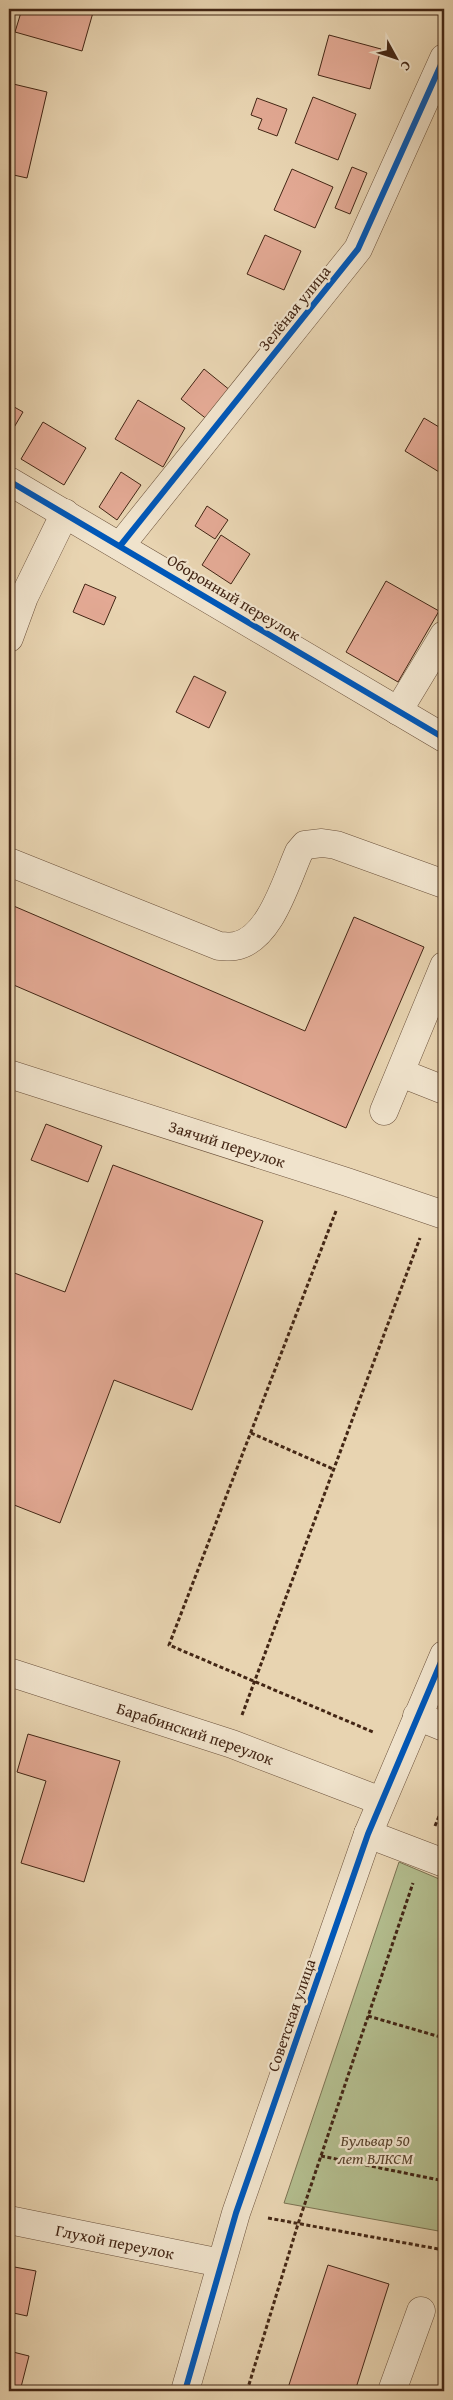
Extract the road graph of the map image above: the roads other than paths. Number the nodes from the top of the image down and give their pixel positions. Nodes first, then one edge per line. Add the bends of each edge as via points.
1 (444, 58) edge
2 (9, 480) edge
3 (65, 514) junction
4 (120, 546) junction
5 (444, 635) edge
6 (9, 638) edge
7 (398, 711) junction
8 (444, 738) edge
9 (9, 862) edge
10 (444, 884) edge
11 (444, 966) edge
12 (400, 1073) junction
13 (9, 1074) edge
14 (444, 1090) edge
15 (384, 1111) dead end
16 (437, 1213) edge
17 (444, 1655) edge
18 (9, 1672) edge
19 (418, 1716) junction
20 (444, 1728) edge
21 (381, 1801) junction
22 (368, 1834) junction
23 (433, 1859) edge
24 (9, 2220) edge
25 (221, 2263) junction
26 (421, 2311) dead end
27 (185, 2391) edge
28 (392, 2391) edge

1 - 4 street, Зелёная улица via 358,249
2 - 3 street, Оборонный переулок
3 - 4 street, Оборонный переулок
3 - 6 street via 24,597
4 - 7 street, Оборонный переулок
5 - 7 street
7 - 8 street, Оборонный переулок
9 - 10 street via 220,946 236,946 261,930 305,845 322,843 336,846
11 - 12 street
12 - 14 street
12 - 15 street
13 - 16 street, Заячий переулок
17 - 19 street, Советская улица
18 - 21 street, Барабинский переулок via 232,1744
19 - 20 street
19 - 21 street, Советская улица
21 - 22 street, Советская улица
22 - 23 street
22 - 25 street, Советская улица
24 - 25 street, Глухой переулок
25 - 27 street, Советская улица
26 - 28 street

